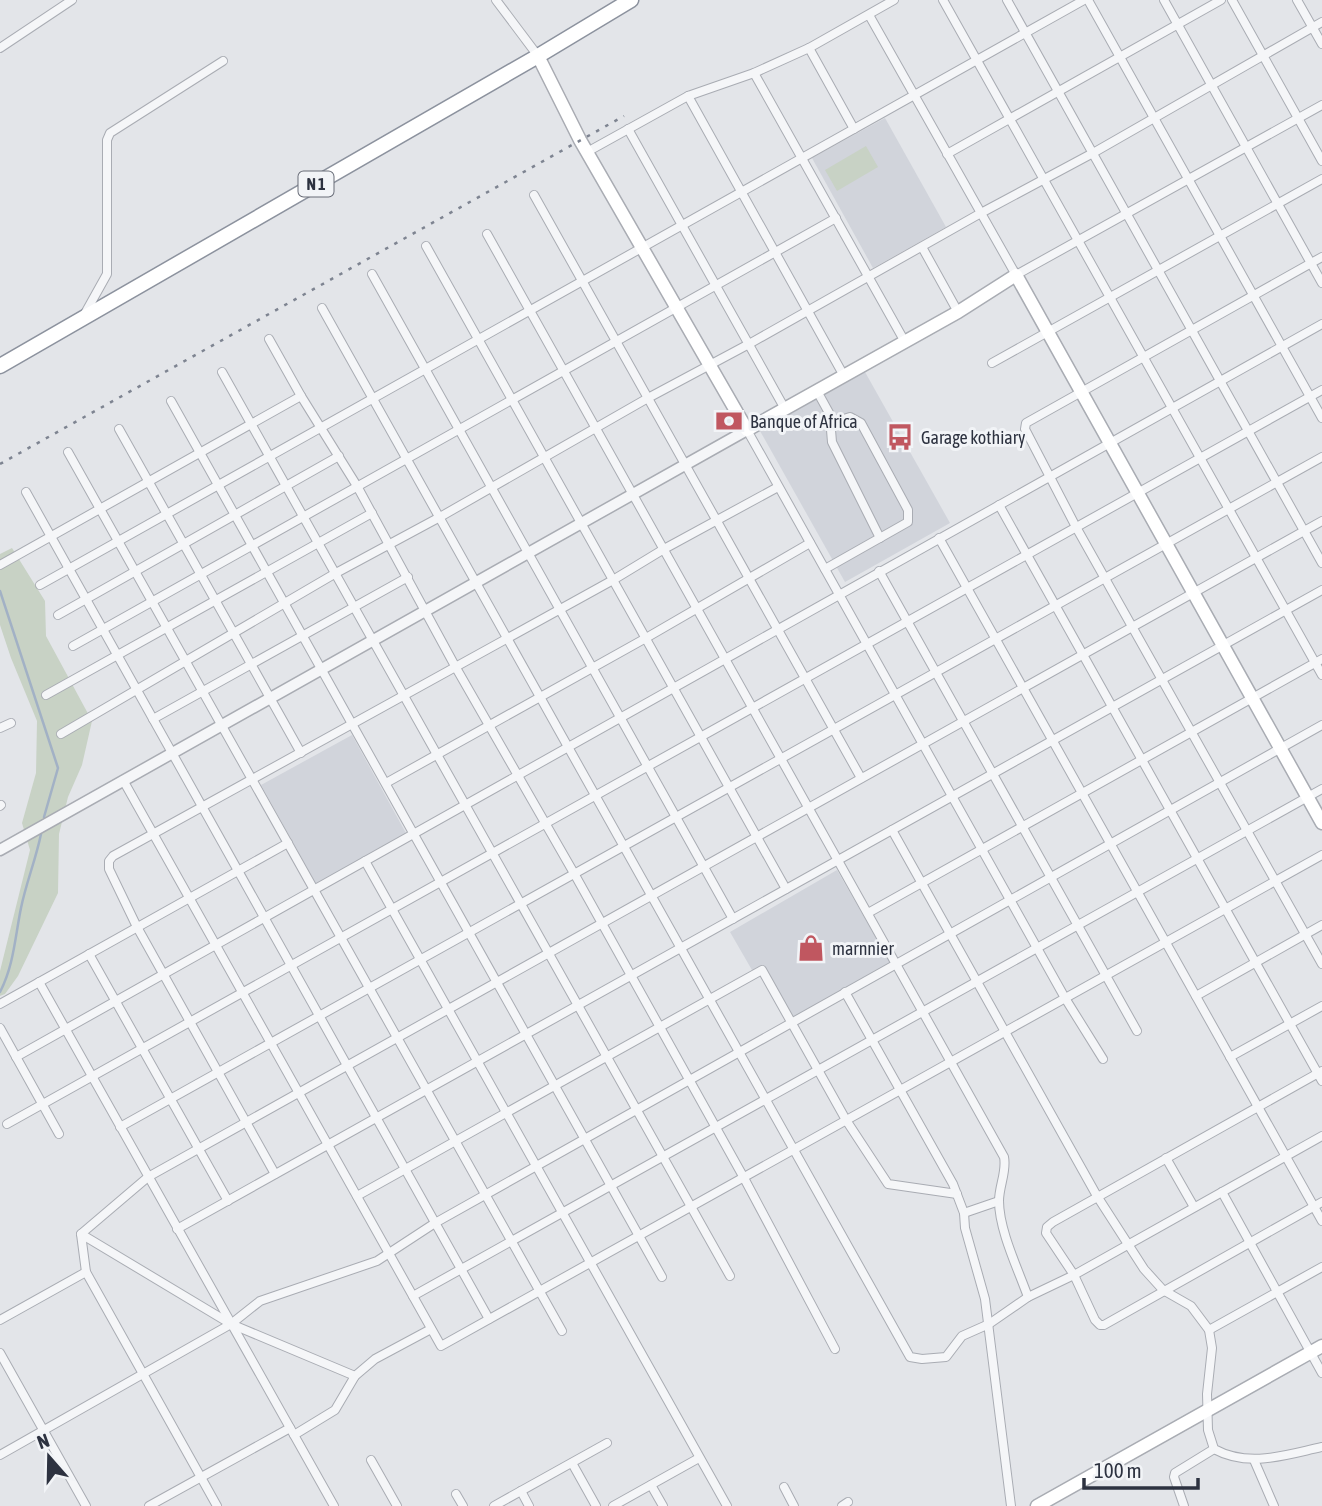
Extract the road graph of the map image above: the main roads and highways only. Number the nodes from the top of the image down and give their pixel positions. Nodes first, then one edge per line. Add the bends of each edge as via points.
1 (631, 0) edge
2 (538, 56) junction
3 (0, 366) edge
4 (1322, 823) edge
5 (1317, 1349) edge
6 (1037, 1506) edge

1 - 2 highway, N 1
2 - 3 highway, N 1
2 - 4 main road via 587,152 747,430 1016,275
5 - 6 main road

